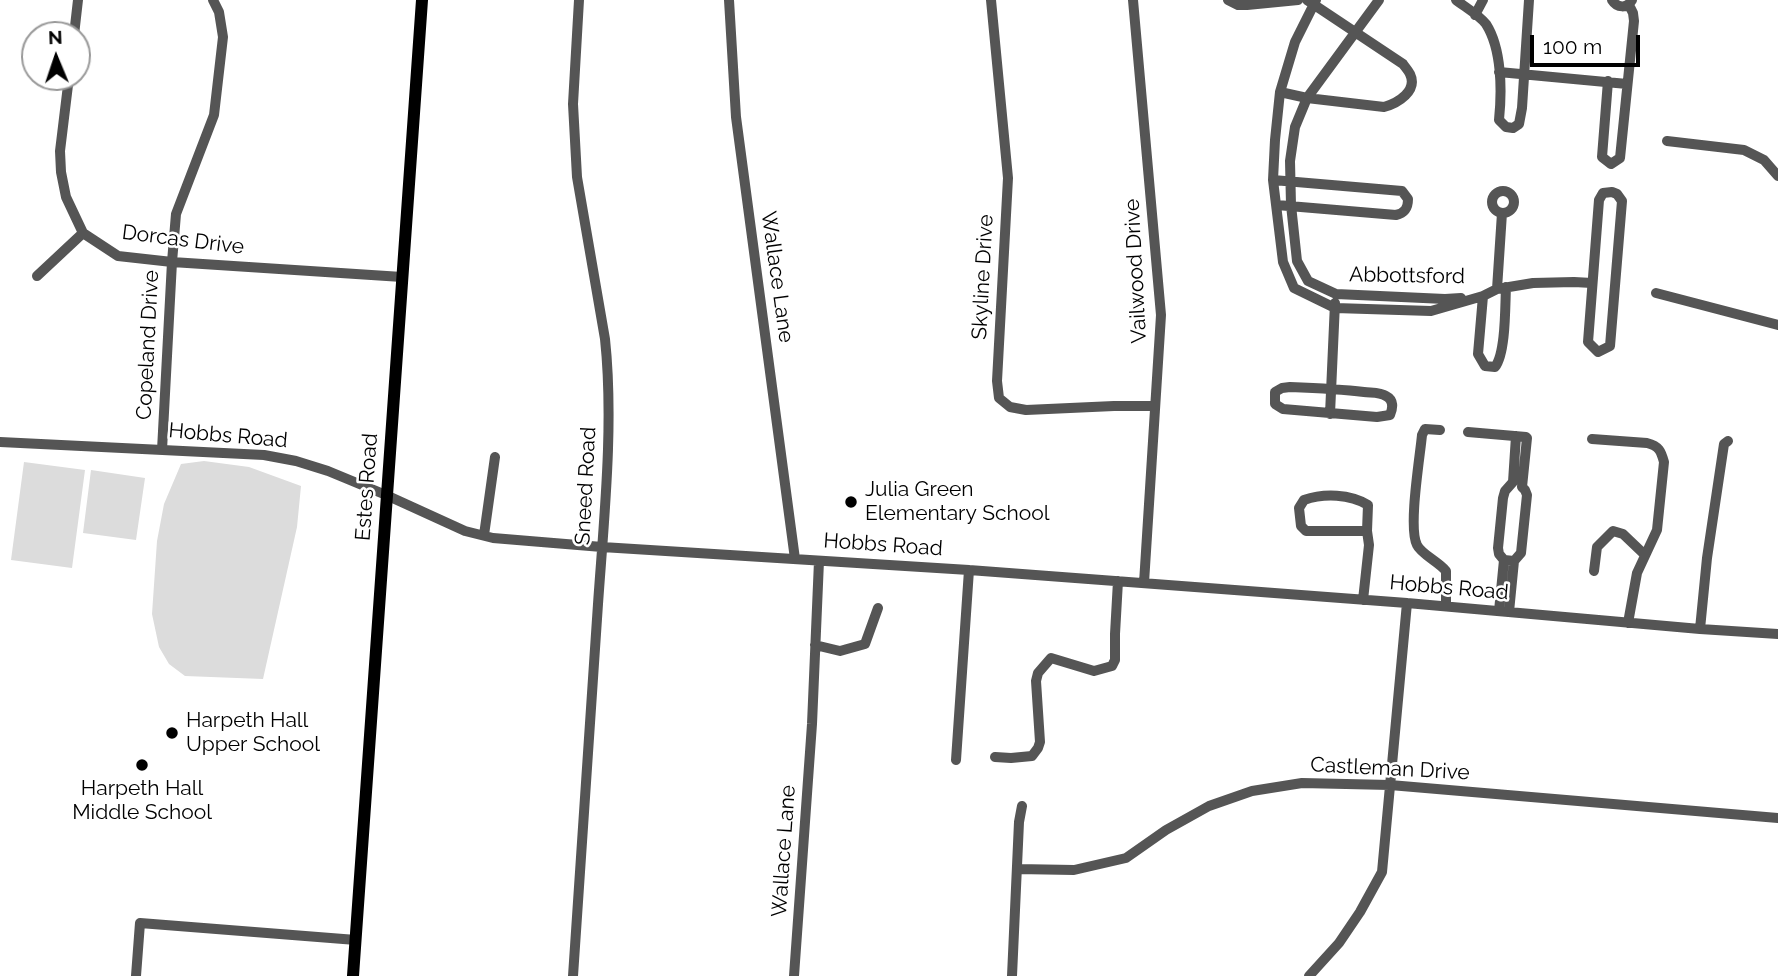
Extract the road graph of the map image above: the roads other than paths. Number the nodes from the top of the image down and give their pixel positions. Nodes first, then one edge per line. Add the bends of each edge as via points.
1 (78, 0) edge
2 (214, 0) edge
3 (422, 0) edge
4 (579, 0) edge
5 (729, 0) edge
6 (991, 0) edge
7 (1133, 0) edge
8 (1228, 0) edge
9 (1298, 0) edge
10 (1379, 0) edge
11 (1456, 0) edge
12 (1483, 0) edge
13 (1529, 0) edge
14 (1612, 0) edge
15 (1312, 1) edge
16 (1631, 2) edge
17 (1475, 15) junction
18 (76, 21) edge
19 (1355, 32) junction
20 (1499, 72) junction
21 (1523, 74) junction
22 (1608, 81) junction
23 (1627, 83) junction
24 (67, 91) edge
25 (1280, 92) junction
26 (1307, 98) junction
27 (1667, 141) dead end
28 (1778, 176) edge
29 (1273, 180) junction
30 (1291, 182) junction
31 (1277, 205) junction
32 (1291, 205) junction
33 (1502, 213) dead end
34 (83, 233) junction
35 (172, 262) junction
36 (37, 276) dead end
37 (402, 277) junction
38 (1592, 283) junction
39 (1501, 288) junction
40 (1656, 293) dead end
41 (1336, 294) junction
42 (1483, 296) junction
43 (1335, 308) junction
44 (1778, 325) edge
45 (1331, 388) junction
46 (1155, 407) junction
47 (1330, 414) junction
48 (1440, 430) dead end
49 (1468, 432) dead end
50 (1521, 436) junction
51 (1592, 439) dead end
52 (1728, 441) dead end
53 (0, 442) edge
54 (162, 450) junction
55 (495, 457) dead end
56 (1510, 486) junction
57 (1522, 487) junction
58 (386, 495) junction
59 (1367, 531) junction
60 (484, 535) junction
61 (602, 547) junction
62 (1645, 555) junction
63 (795, 559) junction
64 (1509, 560) junction
65 (819, 561) junction
66 (970, 570) junction
67 (1594, 571) dead end
68 (1118, 581) junction
69 (1144, 583) junction
70 (1363, 600) junction
71 (1407, 603) junction
72 (1446, 607) junction
73 (878, 608) dead end
74 (1504, 612) junction
75 (1628, 623) junction
76 (1700, 629) junction
77 (1778, 634) edge
78 (815, 645) junction
79 (995, 757) dead end
80 (956, 760) dead end
81 (1390, 785) junction
82 (1022, 806) dead end
83 (1778, 818) edge
84 (1017, 869) junction
85 (356, 940) junction
86 (136, 976) edge
87 (353, 976) edge
88 (573, 976) edge
89 (794, 976) edge
90 (1012, 976) edge
91 (1309, 976) edge

1 - 18 street
2 - 35 street, Copeland Drive via 223,37 214,115 176,214
3 - 37 main road, Estes Road
4 - 61 street, Sneed Road via 573,104 577,177 608,366
5 - 63 street, Wallace Lane via 736,117
6 - 46 street, Skyline Drive via 1008,178 999,398 1010,407 1026,410
7 - 46 street, Vailwood Drive via 1161,315
8 - 9 street via 1238,5
10 - 19 street, Abbottsford
11 - 17 street
12 - 17 street
13 - 21 street
14 - 16 street via 1620,7
15 - 19 street
15 - 25 street, Abbottsford
16 - 23 street via 1634,21
17 - 20 street via 1485,23 1499,56
19 - 26 street, Abbottsford
19 - 26 street via 1403,64 1411,76 1408,94 1384,107
20 - 21 street
20 - 21 street via 1499,120 1513,128 1519,124 1522,108
21 - 22 street
22 - 23 street
22 - 23 street via 1602,157 1611,164 1620,158
24 - 34 street via 61,172 66,197
25 - 26 street
25 - 29 street, Abbottsford
26 - 30 street, Abbottsford via 1295,127
27 - 28 street via 1744,150 1764,160
29 - 30 street
29 - 31 street, Abbottsford
30 - 32 street, Abbottsford
30 - 32 street via 1402,191 1408,199 1403,214 1396,215
31 - 32 street
31 - 43 street, Abbottsford via 1283,262 1294,288
32 - 41 street, Abbottsford via 1297,261 1308,281
33 - 39 street
34 - 35 street, Dorcas Drive via 118,256
34 - 36 street
35 - 37 street, Dorcas Drive
35 - 54 street, Copeland Drive
37 - 58 main road, Estes Road
38 - 38 street via 1588,342 1598,352 1610,346 1614,305 1622,201 1612,192 1603,193 1599,200
38 - 39 street, Abbottsford
39 - 42 street, Abbottsford
39 - 42 street via 1504,329 1495,367 1485,366 1478,354
40 - 44 street
41 - 42 street, Abbottsford via 1445,299
41 - 43 street
42 - 43 street, Abbottsford via 1431,311
43 - 45 street
45 - 47 street
45 - 47 street via 1275,392 1275,404 1283,409
45 - 47 street via 1388,396 1392,410 1390,415 1377,417
46 - 69 street, Vailwood Drive
48 - 72 street via 1425,429 1422,435 1414,535 1418,548 1446,571
49 - 50 street
50 - 56 street
50 - 57 street via 1528,441
51 - 62 street via 1647,443 1661,452 1664,462 1657,530
52 - 76 street via 1716,489
53 - 54 street, Hobbs Road
54 - 58 street, Hobbs Road via 296,461
55 - 60 street
56 - 57 street
56 - 64 street via 1503,498 1498,548 1502,559
57 - 64 street via 1527,495 1521,553
58 - 60 street, Hobbs Road
58 - 85 main road, Estes Road
59 - 59 street via 1306,531 1300,526 1299,508 1312,497 1359,499 1368,505
59 - 70 street via 1370,545
60 - 61 street, Hobbs Road
61 - 63 street, Hobbs Road
61 - 88 street, Sneed Road
62 - 67 street via 1623,534 1613,531 1597,547
62 - 75 street
63 - 65 street, Hobbs Road
64 - 74 street
65 - 66 street, Hobbs Road
65 - 78 street, Wallace Lane
66 - 68 street, Hobbs Road
66 - 80 street
68 - 69 street, Hobbs Road
68 - 79 street via 1112,666 1094,671 1051,657 1036,681 1038,748 1032,756
69 - 70 street, Hobbs Road
70 - 71 street, Hobbs Road
71 - 72 street, Hobbs Road
71 - 81 street
72 - 74 street, Hobbs Road
73 - 78 street via 865,644 840,651
74 - 75 street, Hobbs Road
75 - 76 street, Hobbs Road
76 - 77 street, Hobbs Road
78 - 89 street, Wallace Lane
81 - 83 street, Castleman Drive
81 - 84 street, Castleman Drive via 1302,783 1252,792 1209,806 1126,858 1074,870
81 - 91 street via 1382,872 1339,943
82 - 84 street
84 - 90 street
85 - 86 street via 140,923
85 - 87 main road, Estes Road

